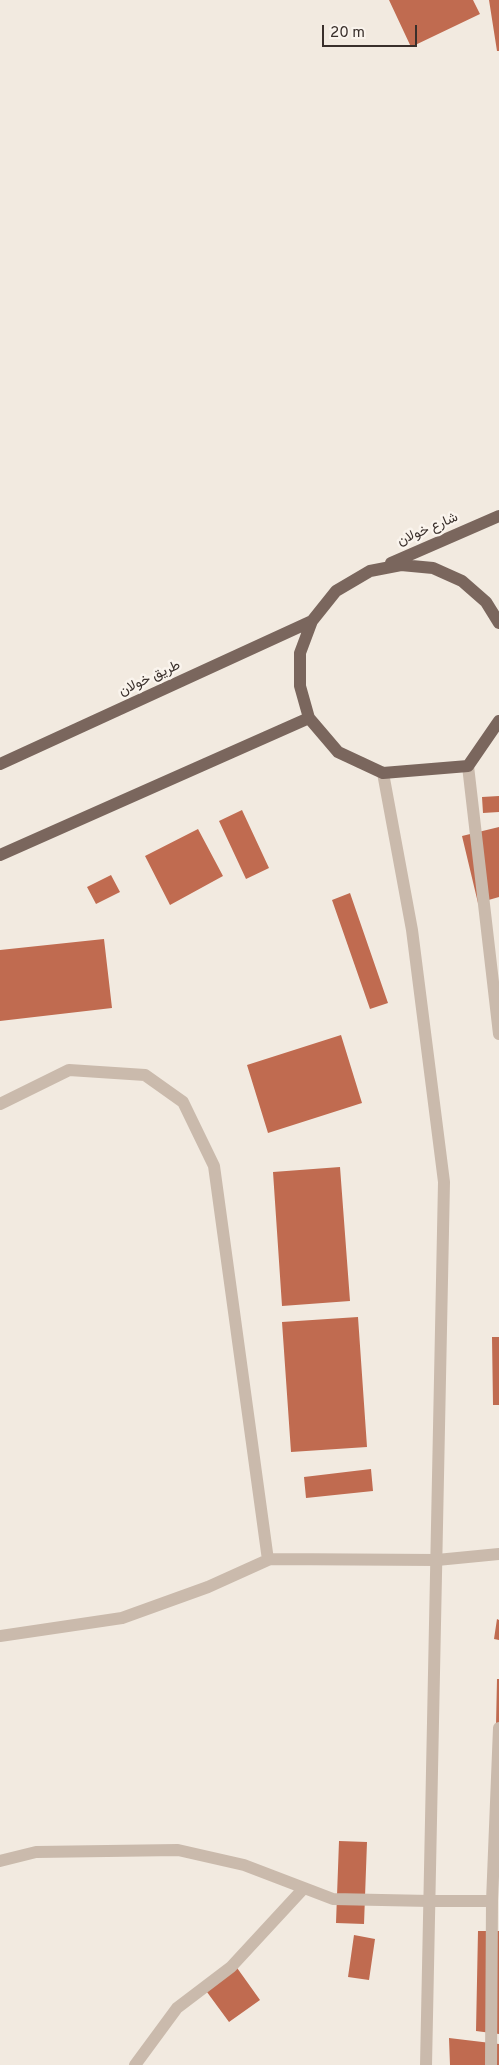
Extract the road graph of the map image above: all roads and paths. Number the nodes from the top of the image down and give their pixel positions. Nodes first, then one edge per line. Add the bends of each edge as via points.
1 (499, 516) edge
2 (370, 572) junction
3 (312, 621) junction
4 (499, 623) edge
5 (309, 718) junction
6 (499, 722) edge
7 (0, 764) edge
8 (468, 766) junction
9 (382, 773) junction
10 (0, 856) edge
11 (499, 1034) edge
12 (0, 1104) edge
13 (499, 1554) edge
14 (268, 1560) junction
15 (437, 1560) junction
16 (0, 1636) edge
17 (499, 1728) edge
18 (0, 1861) edge
19 (304, 1888) junction
20 (430, 1901) junction
21 (492, 1901) junction
22 (135, 2065) edge
23 (426, 2065) edge
24 (491, 2065) edge

1 - 2 main road, شارع خولان
2 - 3 main road via 336,591
2 - 4 main road via 401,565 433,568 462,581 486,602
3 - 5 main road via 300,653 300,686
3 - 7 main road, طريق خولان
5 - 9 main road via 338,752
5 - 10 main road
6 - 8 main road
8 - 9 main road
8 - 11 street
9 - 15 street via 412,930 444,1182
12 - 14 street via 69,1070 146,1075 183,1102 214,1166
13 - 15 street
14 - 15 street
14 - 16 street via 208,1587 122,1618
15 - 20 street
17 - 21 street
18 - 19 street via 36,1852 178,1850 244,1865
19 - 20 street via 333,1898
19 - 22 street via 231,1968 177,2008
20 - 21 street
20 - 23 street
21 - 24 street

